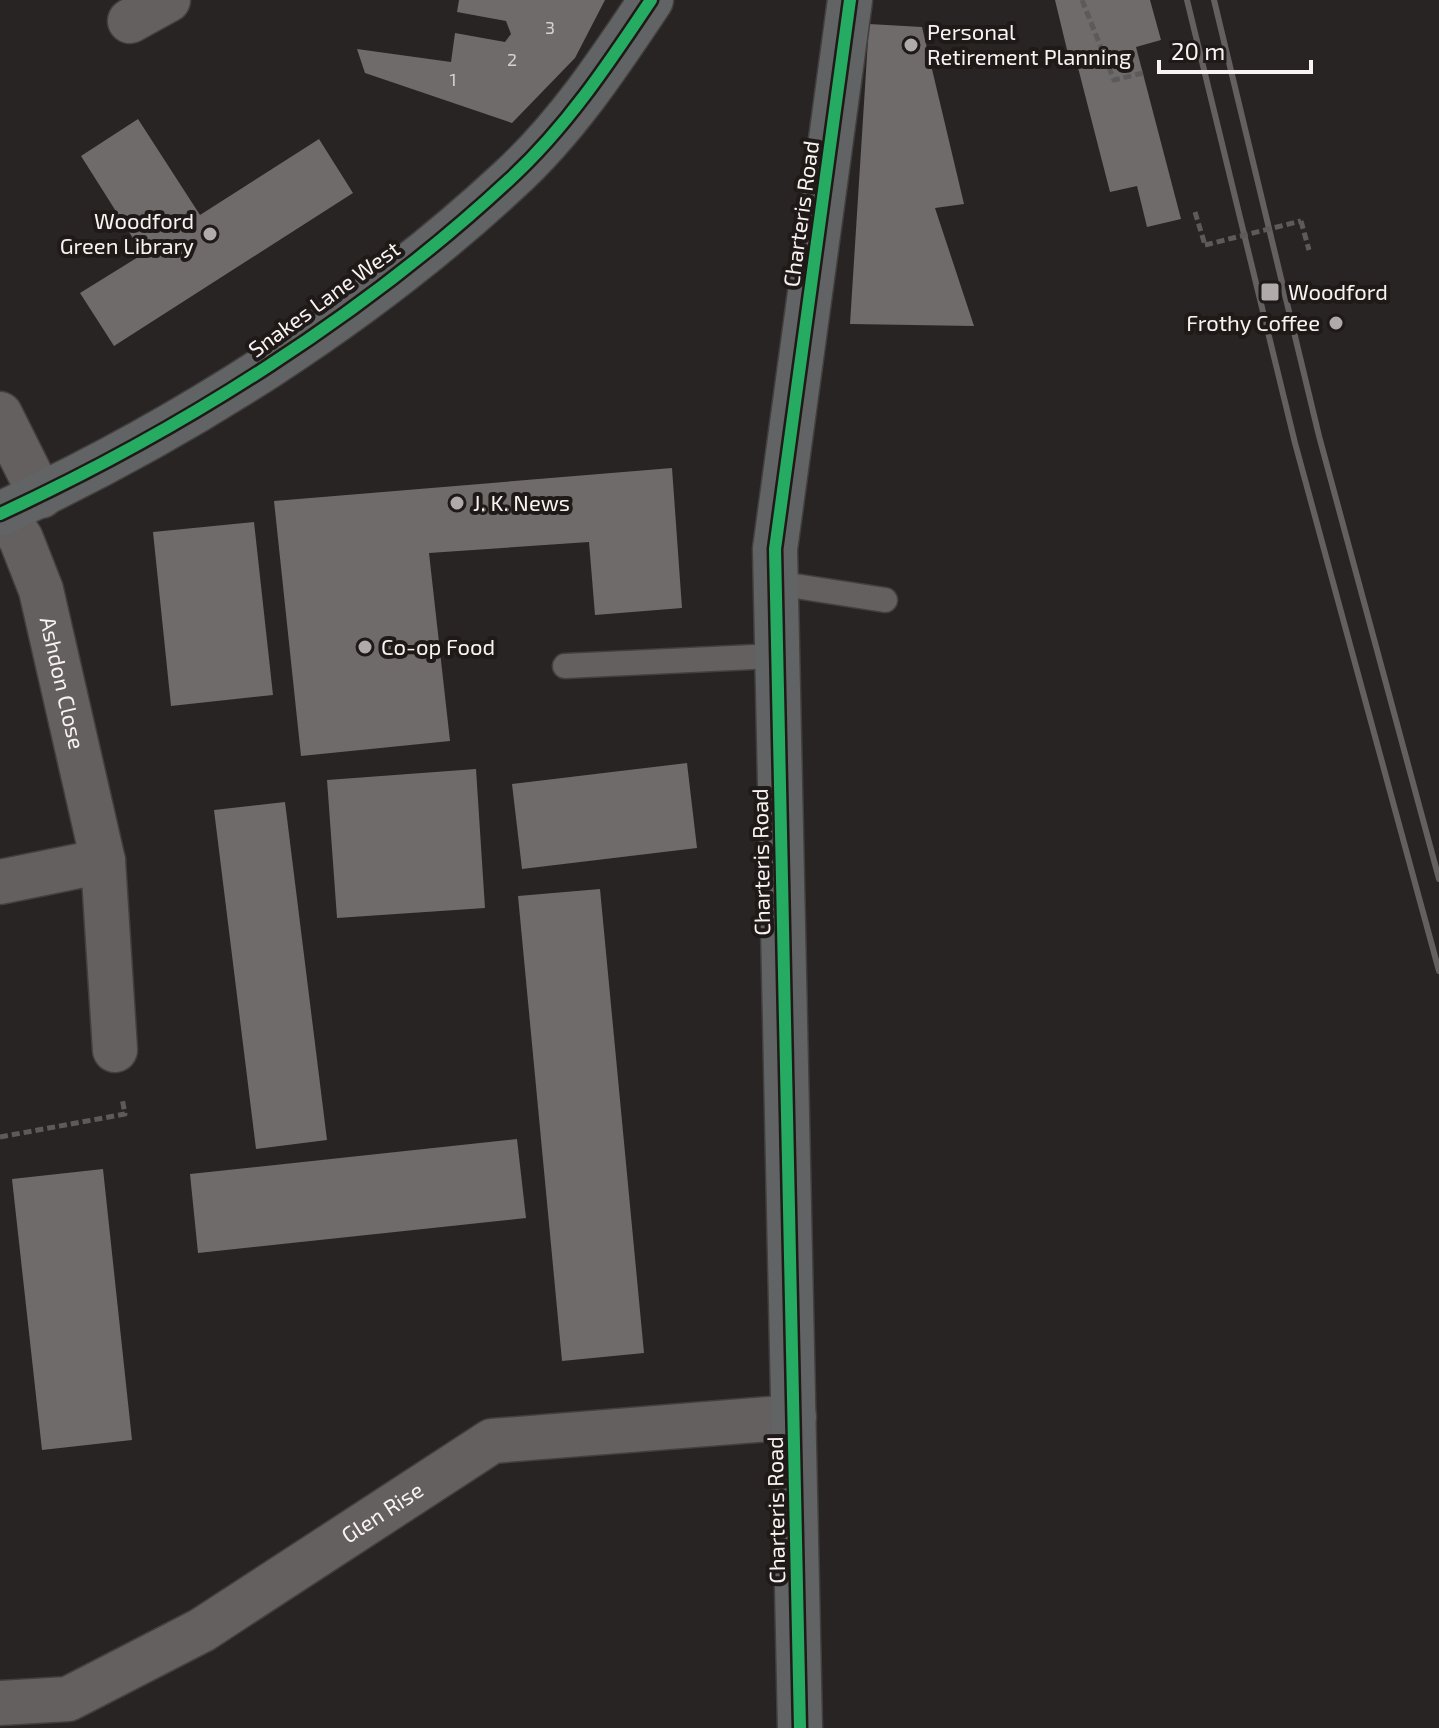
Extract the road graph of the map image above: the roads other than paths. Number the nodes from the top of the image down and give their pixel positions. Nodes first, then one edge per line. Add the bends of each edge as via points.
1 (168, 0) edge
2 (651, 0) edge
3 (850, 0) edge
4 (130, 21) dead end
5 (0, 414) edge
6 (15, 508) edge
7 (776, 583) junction
8 (885, 600) dead end
9 (776, 656) junction
10 (565, 666) dead end
11 (103, 861) junction
12 (0, 882) edge
13 (115, 1050) road end
14 (794, 1417) junction
15 (0, 1703) edge
16 (800, 1728) edge

1 - 4 street
2 - 6 street, Snakes Lane West via 573,111 510,180 384,284 241,384
3 - 7 street, Charteris Road via 775,549
5 - 6 street, Ashdon Close
6 - 11 street, Ashdon Close via 41,590
7 - 8 lane
7 - 9 street, Charteris Road
9 - 10 lane
9 - 14 street, Charteris Road
11 - 12 street
11 - 13 street, Ashdon Close
14 - 15 street, Glen Rise via 492,1441 202,1630 68,1699
14 - 16 street, Charteris Road

